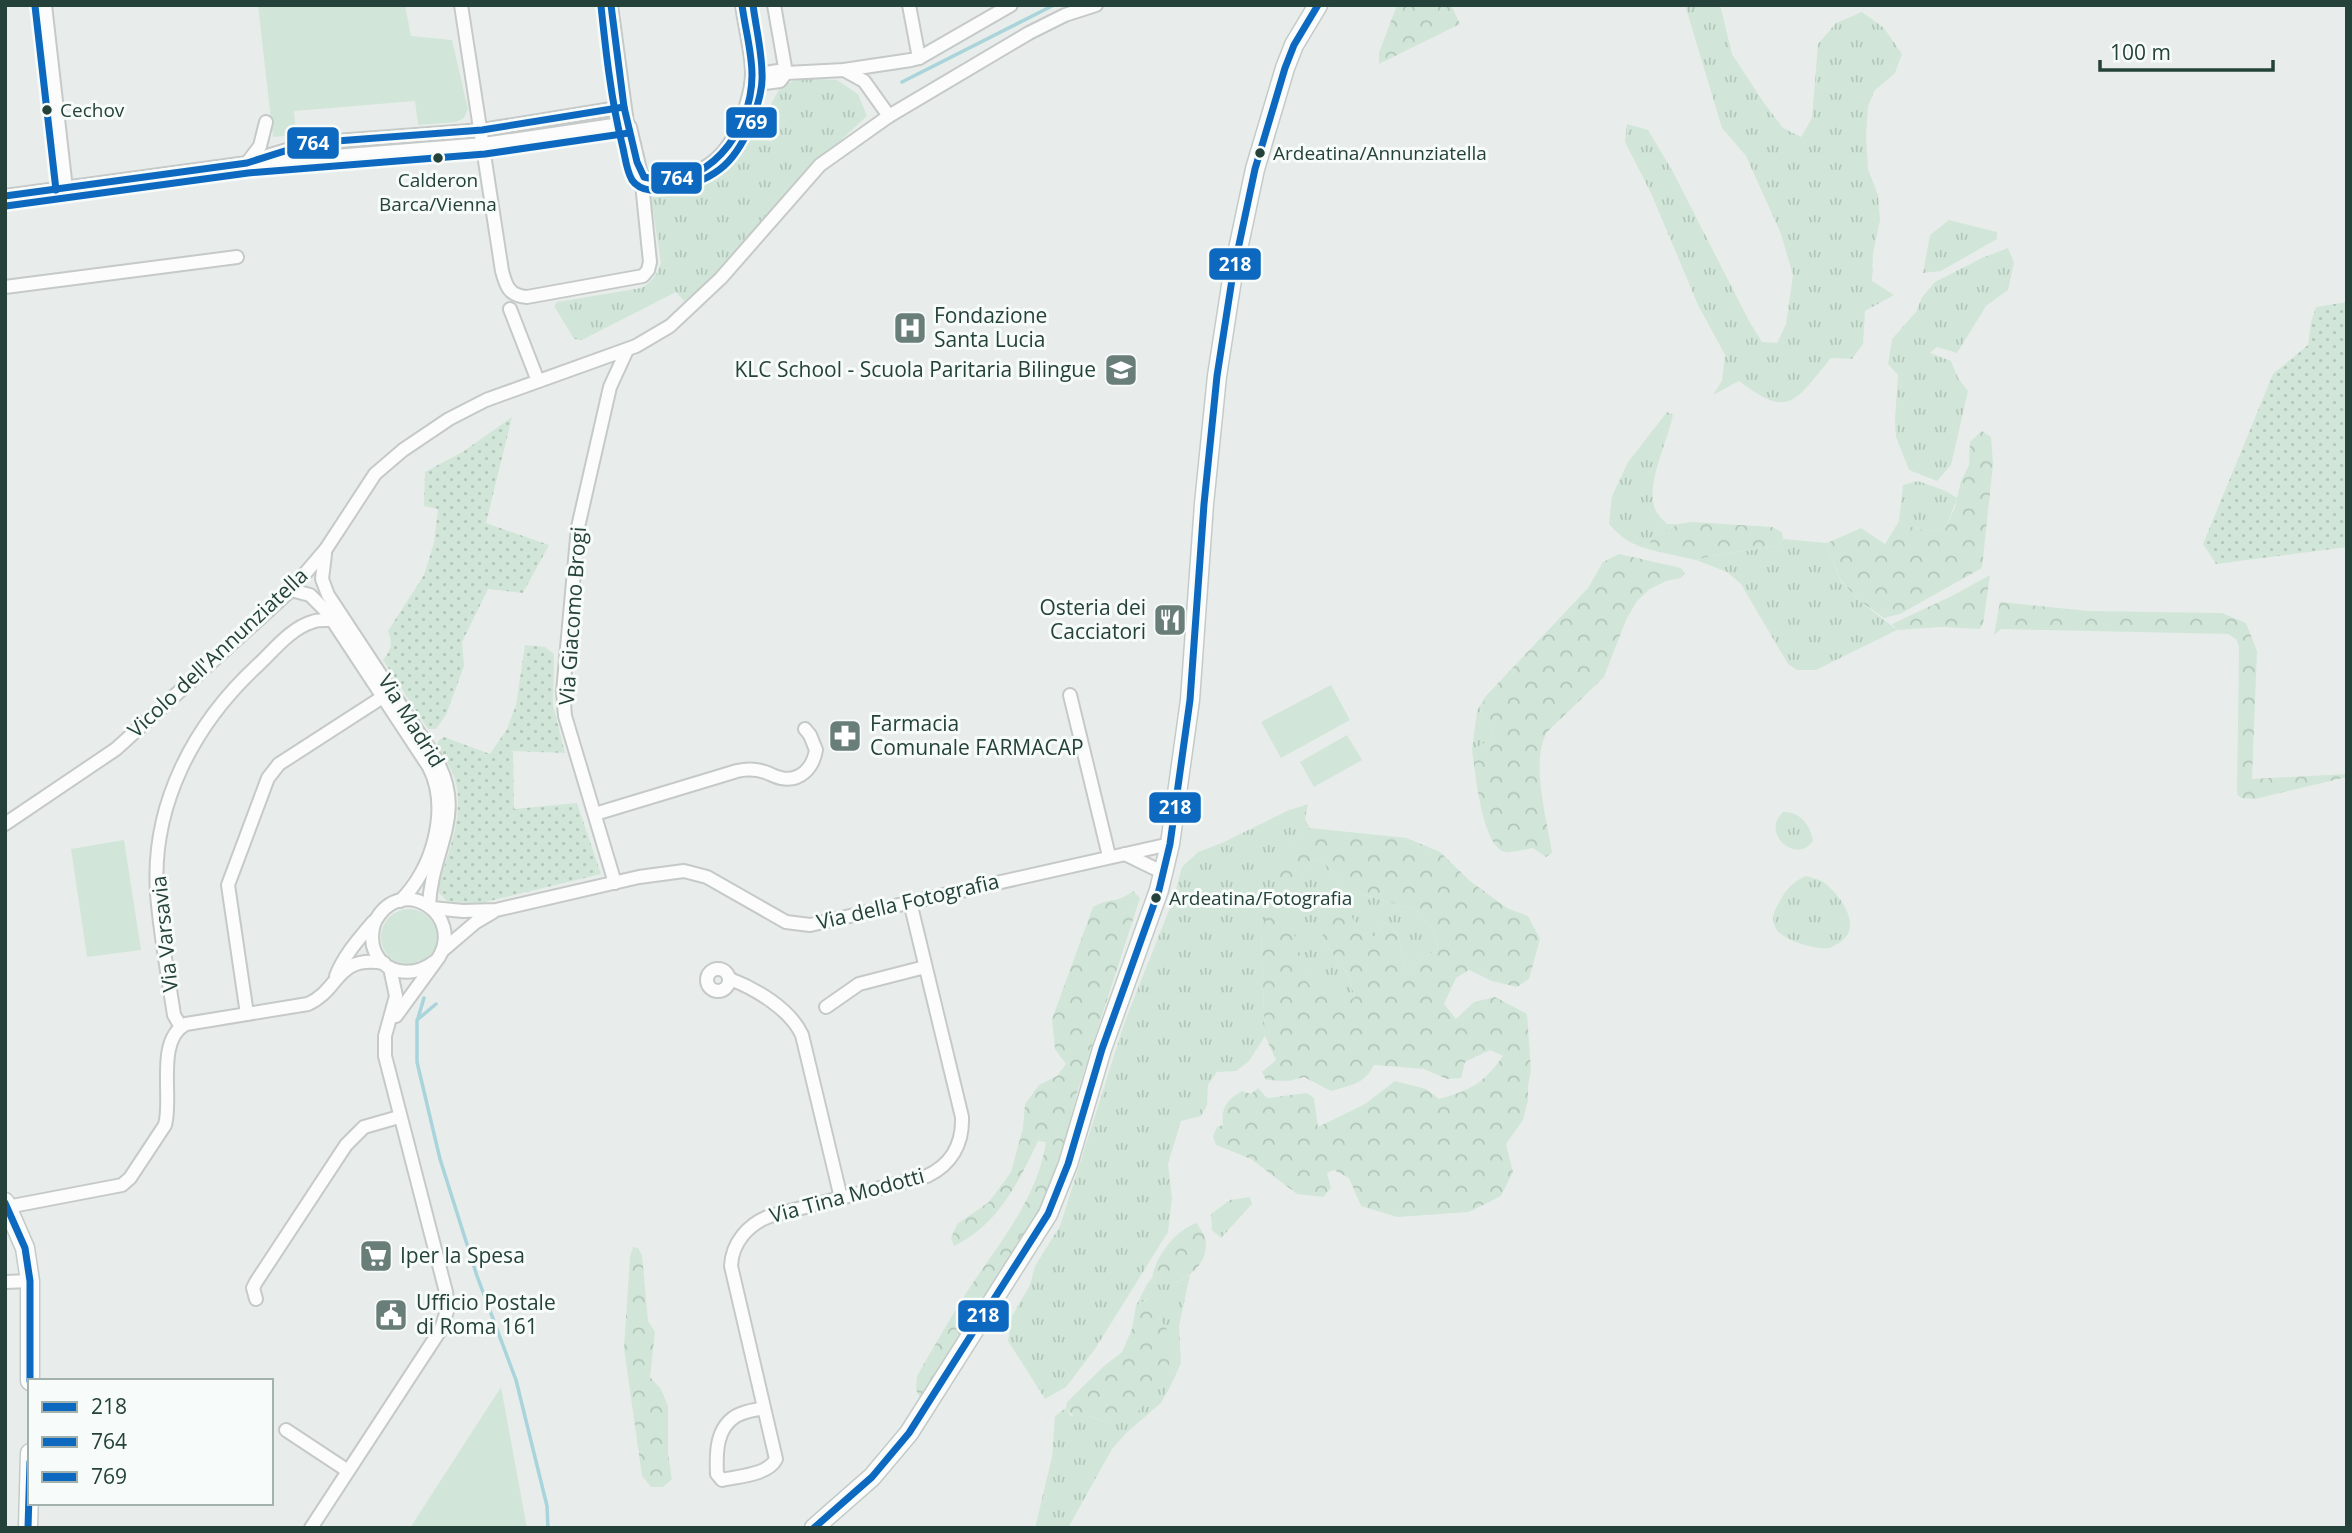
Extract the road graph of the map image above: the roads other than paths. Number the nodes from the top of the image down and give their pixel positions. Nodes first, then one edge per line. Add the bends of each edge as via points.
1 (45, 5) edge
2 (461, 5) edge
3 (611, 5) edge
4 (742, 5) edge
5 (775, 5) edge
6 (909, 5) edge
7 (1011, 5) edge
8 (1096, 5) edge
9 (1318, 5) edge
10 (919, 58) junction
11 (844, 70) junction
12 (786, 73) junction
13 (752, 80) junction
14 (624, 107) junction
15 (889, 116) junction
16 (266, 122) dead end
17 (627, 123) junction
18 (482, 130) junction
19 (484, 144) junction
20 (247, 163) junction
21 (640, 174) junction
22 (66, 189) junction
23 (5, 196) edge
24 (237, 257) dead end
25 (5, 287) edge
26 (510, 309) dead end
27 (627, 350) junction
28 (538, 381) junction
29 (327, 549) junction
30 (291, 590) junction
31 (333, 620) junction
32 (370, 666) junction
33 (388, 694) junction
34 (1070, 695) dead end
35 (805, 729) dead end
36 (595, 814) junction
37 (5, 824) edge
38 (1170, 844) junction
39 (1125, 854) junction
40 (1109, 856) junction
41 (1164, 873) junction
42 (615, 883) junction
43 (400, 901) junction
44 (910, 902) junction
45 (430, 907) junction
46 (502, 909) junction
47 (376, 919) junction
48 (438, 957) junction
49 (387, 966) junction
50 (925, 967) junction
51 (335, 978) junction
52 (730, 979) dead end
53 (826, 1007) dead end
54 (247, 1014) junction
55 (181, 1027) junction
56 (388, 1028) junction
57 (400, 1117) junction
58 (841, 1198) junction
59 (6, 1206) edge
60 (30, 1281) junction
61 (5, 1282) edge
62 (256, 1299) dead end
63 (30, 1379) edge
64 (764, 1408) junction
65 (286, 1430) dead end
66 (348, 1471) junction
67 (29, 1505) edge
68 (28, 1528) edge
69 (311, 1528) edge
70 (814, 1528) edge

1 - 22 street
2 - 18 street
3 - 14 street
4 - 13 street
5 - 12 street
6 - 10 street
7 - 10 street
8 - 15 street, Vicolo dell'Annunziatella via 1043,26
9 - 38 main road via 1285,68 1255,169 1233,273 1217,376 1190,700
10 - 11 street
11 - 12 street
11 - 15 street via 864,81
12 - 13 street via 780,81
13 - 21 street via 736,135 716,160 676,178 649,180
14 - 17 street
14 - 18 street
15 - 27 street, Vicolo dell'Annunziatella via 807,178 686,313
16 - 20 street via 260,146
17 - 19 street
17 - 21 street
18 - 19 street
18 - 20 street via 310,143
19 - 20 street
19 - 21 street via 506,287 515,295 527,297 643,276 650,262
20 - 22 street
22 - 23 street
24 - 25 street
26 - 28 street
27 - 28 street, Vicolo dell'Annunziatella
27 - 36 street, Via Giacomo Brogi via 610,387 578,527 564,683 565,716
28 - 29 street, Vicolo dell'Annunziatella via 459,414 403,450 368,483
29 - 30 street, Vicolo dell'Annunziatella
29 - 32 street, Via Madrid via 321,572 325,588
30 - 31 street, Via Madrid via 316,599
30 - 37 street, Vicolo dell'Annunziatella via 116,749
31 - 32 street, Via Madrid
31 - 55 street, Via Varsavia via 308,623 242,680 200,732 175,781 161,836 157,883 174,1015
32 - 33 street, Via Madrid
33 - 43 street, Via Madrid via 429,767 438,795 438,821 424,866 414,888
33 - 45 street, Via Madrid via 438,762 448,788 449,819 430,885
33 - 54 street via 279,764 268,778 228,885
34 - 40 street
35 - 36 street via 816,750 810,768 797,778 737,771
36 - 42 street, Via Giacomo Brogi
38 - 39 street, Via della Fotografia
38 - 41 main road
39 - 40 street, Via della Fotografia
39 - 41 street
40 - 44 street, Via della Fotografia
41 - 70 main road via 1048,1214 909,1433 872,1477
42 - 44 street, Via della Fotografia via 690,872 786,922 810,925
42 - 46 street, Via della Fotografia
43 - 45 street
43 - 47 street
44 - 50 street, Via Tina Modotti
45 - 46 street, Via della Fotografia
45 - 48 street via 445,936
46 - 48 street, Via della Fotografia via 476,922
47 - 49 street via 373,944
47 - 51 street
48 - 49 street via 422,971 406,973
48 - 56 street, Via della Fotografia
49 - 51 street via 360,962
49 - 56 street via 396,996
50 - 53 street via 859,984
50 - 58 street, Via Tina Modotti via 962,1118 959,1144 946,1164 927,1176
51 - 54 street via 308,1004
52 - 58 street via 757,993 797,1025
54 - 55 street
55 - 59 street via 166,1062 166,1125 130,1178 122,1185
56 - 57 street via 385,1056
57 - 62 street via 364,1128 346,1145 256,1282
57 - 66 street via 448,1308 441,1329
58 - 64 street, Via Tina Modotti via 757,1221 733,1255 732,1272
59 - 60 main road via 24,1248
60 - 61 street
60 - 63 main road
64 - 64 street, Via Tina Modotti via 774,1464 722,1480 716,1457 723,1431 736,1416
65 - 66 street
66 - 69 street
67 - 68 main road

